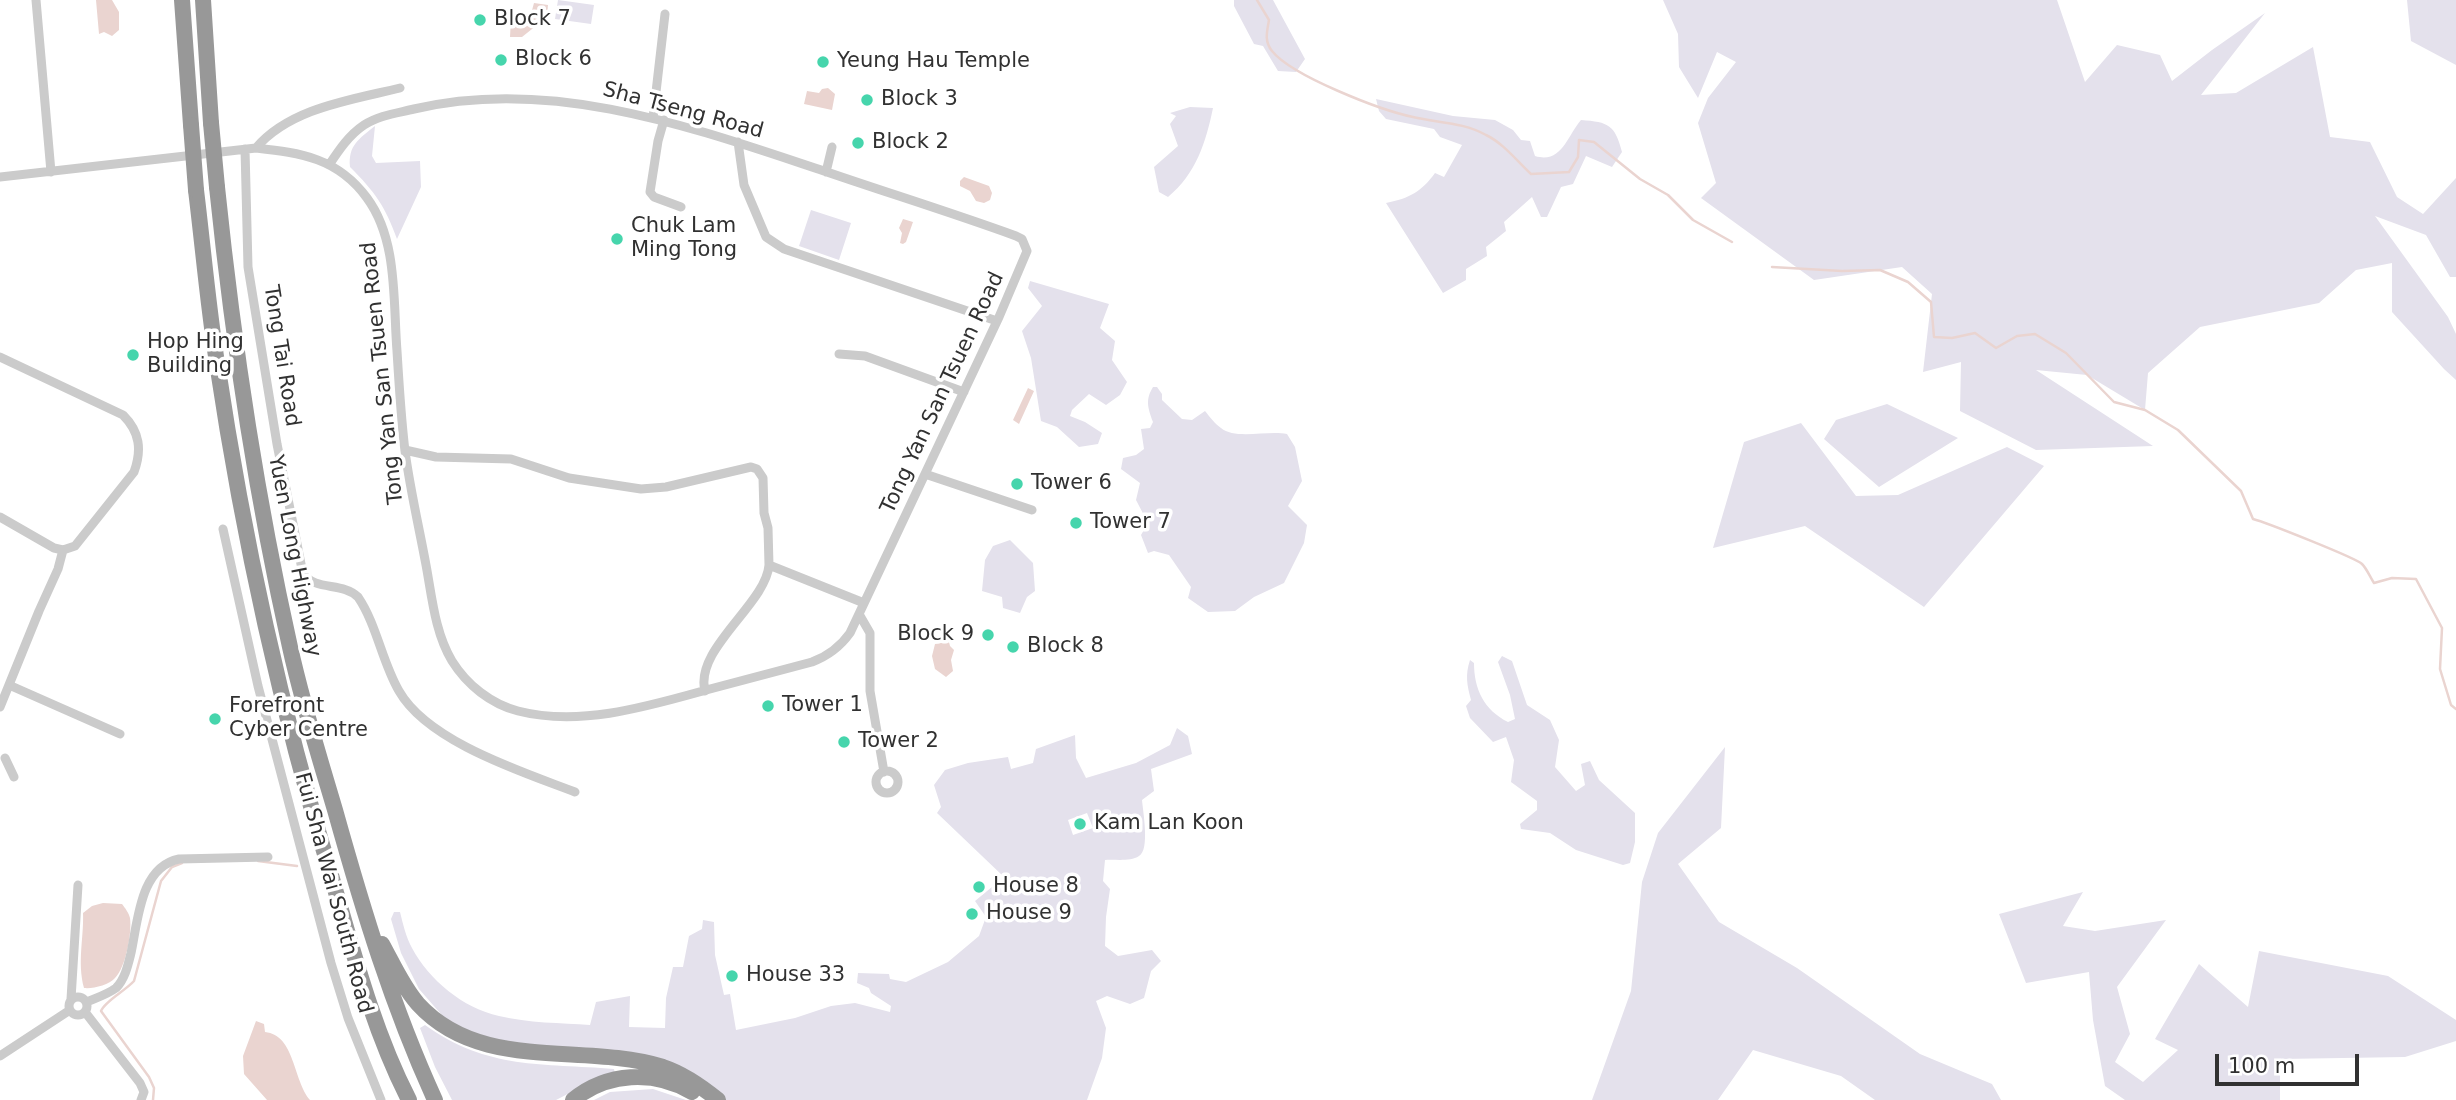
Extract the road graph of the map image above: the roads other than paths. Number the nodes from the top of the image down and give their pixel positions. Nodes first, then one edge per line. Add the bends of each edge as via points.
1 (36, 0) edge
2 (182, 0) edge
3 (205, 0) edge
4 (665, 14) dead end
5 (400, 88) dead end
6 (653, 118) junction
7 (664, 120) junction
8 (738, 142) junction
9 (256, 148) junction
10 (832, 148) dead end
11 (245, 149) junction
12 (329, 164) junction
13 (51, 172) junction
14 (826, 172) junction
15 (0, 177) edge
16 (681, 207) dead end
17 (1027, 251) joint
18 (997, 321) junction
19 (839, 354) dead end
20 (0, 357) edge
21 (964, 392) junction
22 (405, 450) junction
23 (925, 474) junction
24 (1032, 510) dead end
25 (0, 517) edge
26 (223, 529) dead end
27 (63, 550) junction
28 (769, 565) junction
29 (864, 603) junction
30 (859, 614) junction
31 (9, 685) junction
32 (705, 691) junction
33 (0, 707) edge
34 (120, 734) dead end
35 (5, 766) edge
36 (884, 772) dead end
37 (14, 777) dead end
38 (575, 792) dead end
39 (268, 857) dead end
40 (78, 884) dead end
41 (361, 904) junction
42 (71, 999) junction
43 (86, 1007) junction
44 (70, 1010) junction
45 (0, 1056) edge
46 (141, 1100) edge
47 (381, 1100) edge
48 (409, 1100) edge
49 (435, 1100) edge
50 (573, 1100) edge
51 (702, 1100) edge
52 (718, 1100) edge

1 - 13 street
2 - 48 highway, Yuen Long Highway, bridge via 196,190 222,398 244,526 306,790 377,1025
3 - 41 highway, Yuen Long Highway, bridge via 217,187 262,518 290,650
4 - 6 street
5 - 9 street via 313,110 266,136
6 - 7 street, Sha Tseng Road
6 - 12 street, Sha Tseng Road via 605,106 554,101 446,102 372,121 351,136
7 - 8 street, Sha Tseng Road
7 - 16 street via 650,192
8 - 14 street, Sha Tseng Road
8 - 18 street via 744,185 766,237 784,249
9 - 11 street, Tong Yan San Tsuen Road
9 - 12 street, Tong Yan San Tsuen Road via 305,154
10 - 14 street
11 - 13 street, Tong Yan San Tsuen Road
11 - 38 street, Tong Tai Road via 248,267 303,574 312,582 346,589 358,597 400,692 427,721 490,760
12 - 22 street, Tong Yan San Tsuen Road via 367,197 387,239
13 - 15 street, Tong Yan San Tsuen Road
14 - 17 street, Sha Tseng Road via 1016,236
17 - 18 street, Tong Yan San Tsuen Road
18 - 21 street, Tong Yan San Tsuen Road
19 - 21 street via 865,356
20 - 27 street via 124,415 136,432 139,453 134,472 82,540
21 - 23 street, Tong Yan San Tsuen Road
22 - 28 street via 436,457 511,460 569,478 641,489 666,488 751,467 764,478
22 - 32 street, Tong Yan San Tsuen Road via 440,634 453,663 481,693 519,711 567,716 628,710
23 - 24 street
23 - 29 street, Tong Yan San Tsuen Road
25 - 27 street
26 - 47 street, Fui Sha Wai South Road via 258,686 328,949 348,1018
27 - 31 street
28 - 29 street
28 - 32 street via 763,587 707,667
29 - 30 street, Tong Yan San Tsuen Road
30 - 32 street, Tong Yan San Tsuen Road via 845,640 820,659
30 - 36 street via 870,634 870,691
31 - 33 street
31 - 34 street
35 - 37 street
39 - 43 street via 179,859 156,870 146,887 126,973 116,988
40 - 42 street
41 - 49 highway, Yuen Long Highway via 396,1009
41 - 52 highway via 409,993 449,1030 502,1048 662,1067 683,1075
42 - 43 street via 83,998
42 - 44 street
43 - 44 street via 80,1015
43 - 46 street via 141,1083
44 - 45 street
50 - 51 highway via 600,1083 629,1077 670,1082

